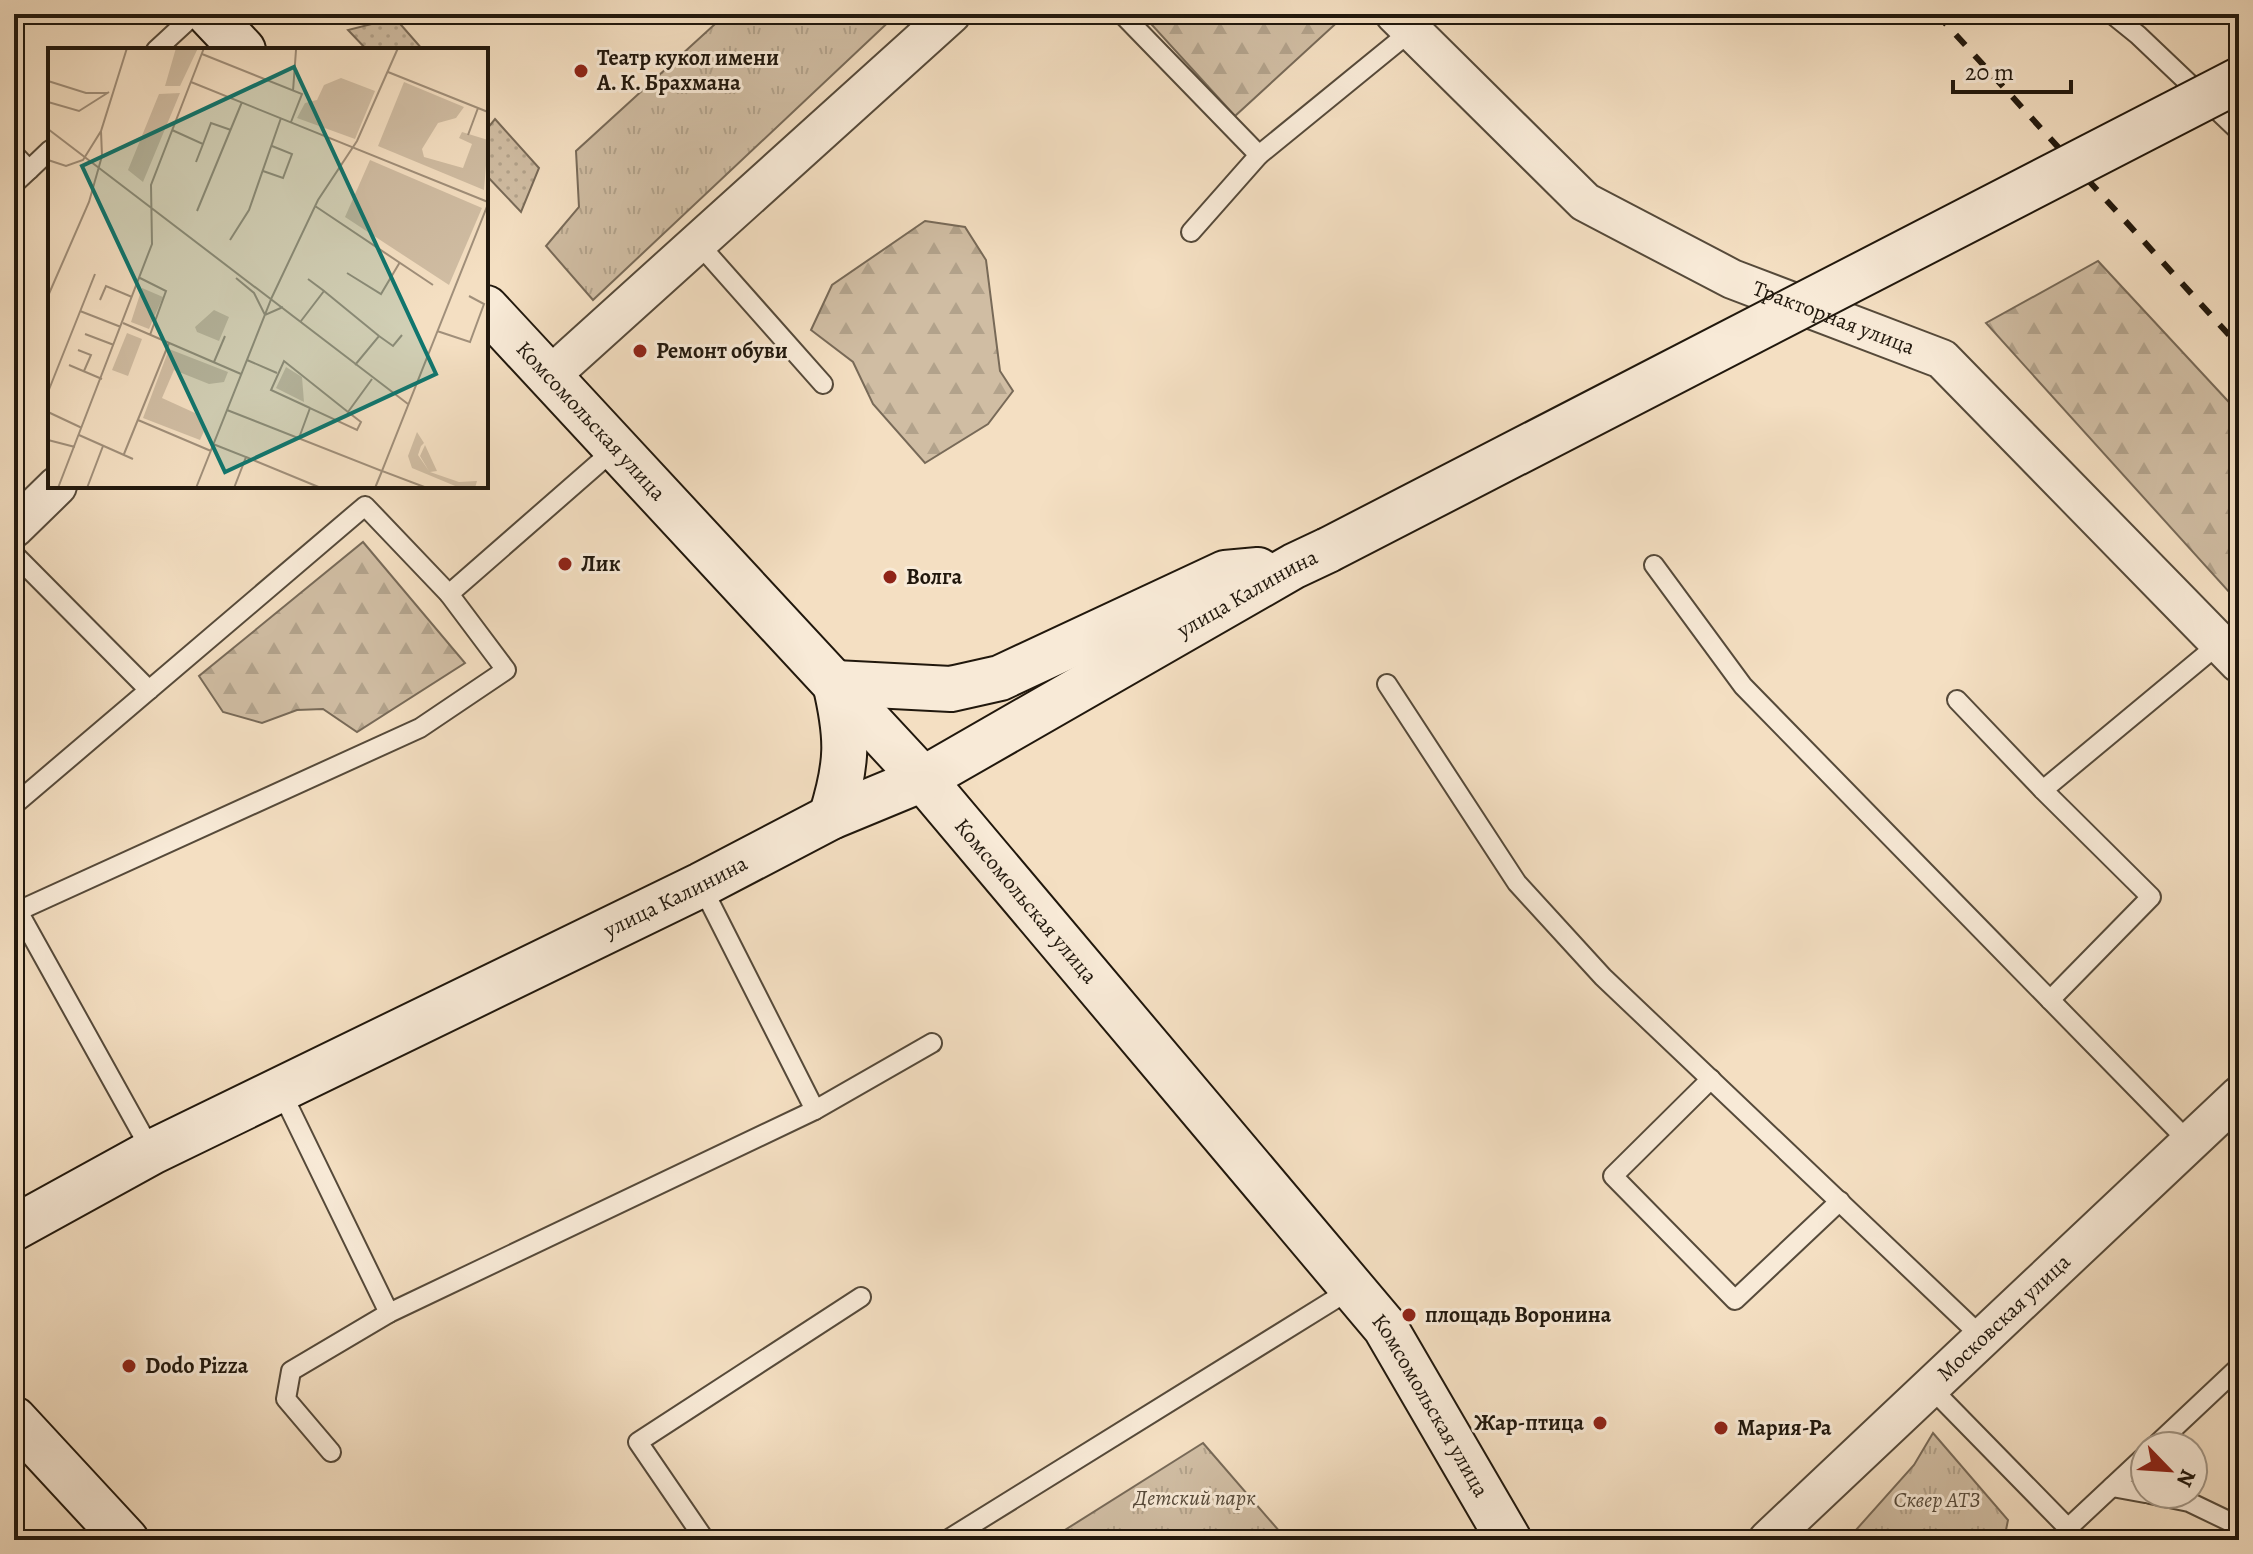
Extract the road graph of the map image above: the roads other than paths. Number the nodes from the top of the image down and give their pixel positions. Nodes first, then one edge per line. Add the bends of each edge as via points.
1 (195, 14) edge
2 (209, 14) edge
3 (1122, 14) edge
4 (2112, 14) edge
5 (940, 18) edge
6 (1403, 22) edge
7 (158, 48) edge
8 (241, 48) edge
9 (2239, 80) edge
10 (2239, 131) edge
11 (48, 152) edge
12 (14, 154) edge
13 (1259, 155) junction
14 (29, 170) junction
15 (14, 184) edge
16 (1191, 232) dead end
17 (698, 243) junction
18 (488, 310) edge
19 (550, 376) junction
20 (823, 384) dead end
21 (616, 447) junction
22 (55, 488) edge
23 (14, 528) edge
24 (14, 554) edge
25 (1311, 558) junction
26 (1654, 565) dead end
27 (449, 594) junction
28 (2229, 653) edge
29 (835, 683) junction
30 (1387, 684) dead end
31 (149, 690) junction
32 (1957, 700) dead end
33 (923, 779) junction
34 (2043, 790) junction
35 (14, 805) edge
36 (831, 817) junction
37 (701, 885) junction
38 (16, 912) edge
39 (2050, 1000) junction
40 (932, 1043) dead end
41 (1711, 1079) junction
42 (280, 1089) junction
43 (2239, 1096) edge
44 (815, 1110) junction
45 (2190, 1143) junction
46 (152, 1152) junction
47 (1840, 1201) junction
48 (14, 1228) edge
49 (1353, 1288) junction
50 (861, 1297) dead end
51 (389, 1313) junction
52 (1982, 1337) junction
53 (2239, 1367) edge
54 (1931, 1388) junction
55 (14, 1419) edge
56 (2172, 1430) edge
57 (331, 1452) dead end
58 (2129, 1471) edge
59 (2112, 1487) junction
60 (2129, 1490) edge
61 (2206, 1510) edge
62 (2239, 1526) edge
63 (126, 1540) edge
64 (705, 1540) edge
65 (947, 1540) edge
66 (1509, 1540) edge
67 (1768, 1540) edge

1 - 7 lane
2 - 8 main road
3 - 13 lane
4 - 10 lane
5 - 17 street
6 - 13 lane
6 - 28 street, Тракторная улица via 1585,202 1732,279 1942,359
9 - 25 main road, улица Калинина, bridge
11 - 14 lane
12 - 14 lane
13 - 16 lane
14 - 15 lane
17 - 19 street
17 - 20 lane
18 - 19 main road, Комсомольская улица
19 - 21 main road, Комсомольская улица
21 - 27 lane
21 - 29 main road, Комсомольская улица
22 - 23 street
24 - 31 lane
25 - 29 main road via 1225,573 1000,678 951,689
25 - 33 main road, улица Калинина
26 - 39 lane via 1743,686
27 - 31 lane via 365,506
27 - 38 lane via 506,670 420,728
28 - 34 lane
29 - 33 main road, Комсомольская улица
29 - 36 main road via 846,752
30 - 41 lane via 1517,883 1603,977
31 - 35 lane
32 - 34 lane
33 - 36 main road, улица Калинина
33 - 49 main road, Комсомольская улица
34 - 39 lane via 2151,897
36 - 37 main road, улица Калинина
37 - 42 main road, улица Калинина
37 - 44 lane
38 - 46 lane
39 - 45 lane
40 - 44 lane
41 - 47 lane
41 - 47 lane via 1613,1176 1735,1300
42 - 46 main road, улица Калинина
42 - 51 lane
43 - 45 street, Московская улица
44 - 51 lane
45 - 52 street, Московская улица
46 - 48 main road, улица Калинина
47 - 52 lane
49 - 65 lane
49 - 66 main road, Комсомольская улица via 1385,1327
50 - 64 lane via 638,1442
51 - 57 lane via 291,1371 286,1399
52 - 54 street, Московская улица
53 - 56 lane
54 - 59 lane via 2068,1528
54 - 67 street, Московская улица
55 - 63 main road
58 - 59 lane
59 - 60 lane
61 - 62 lane

